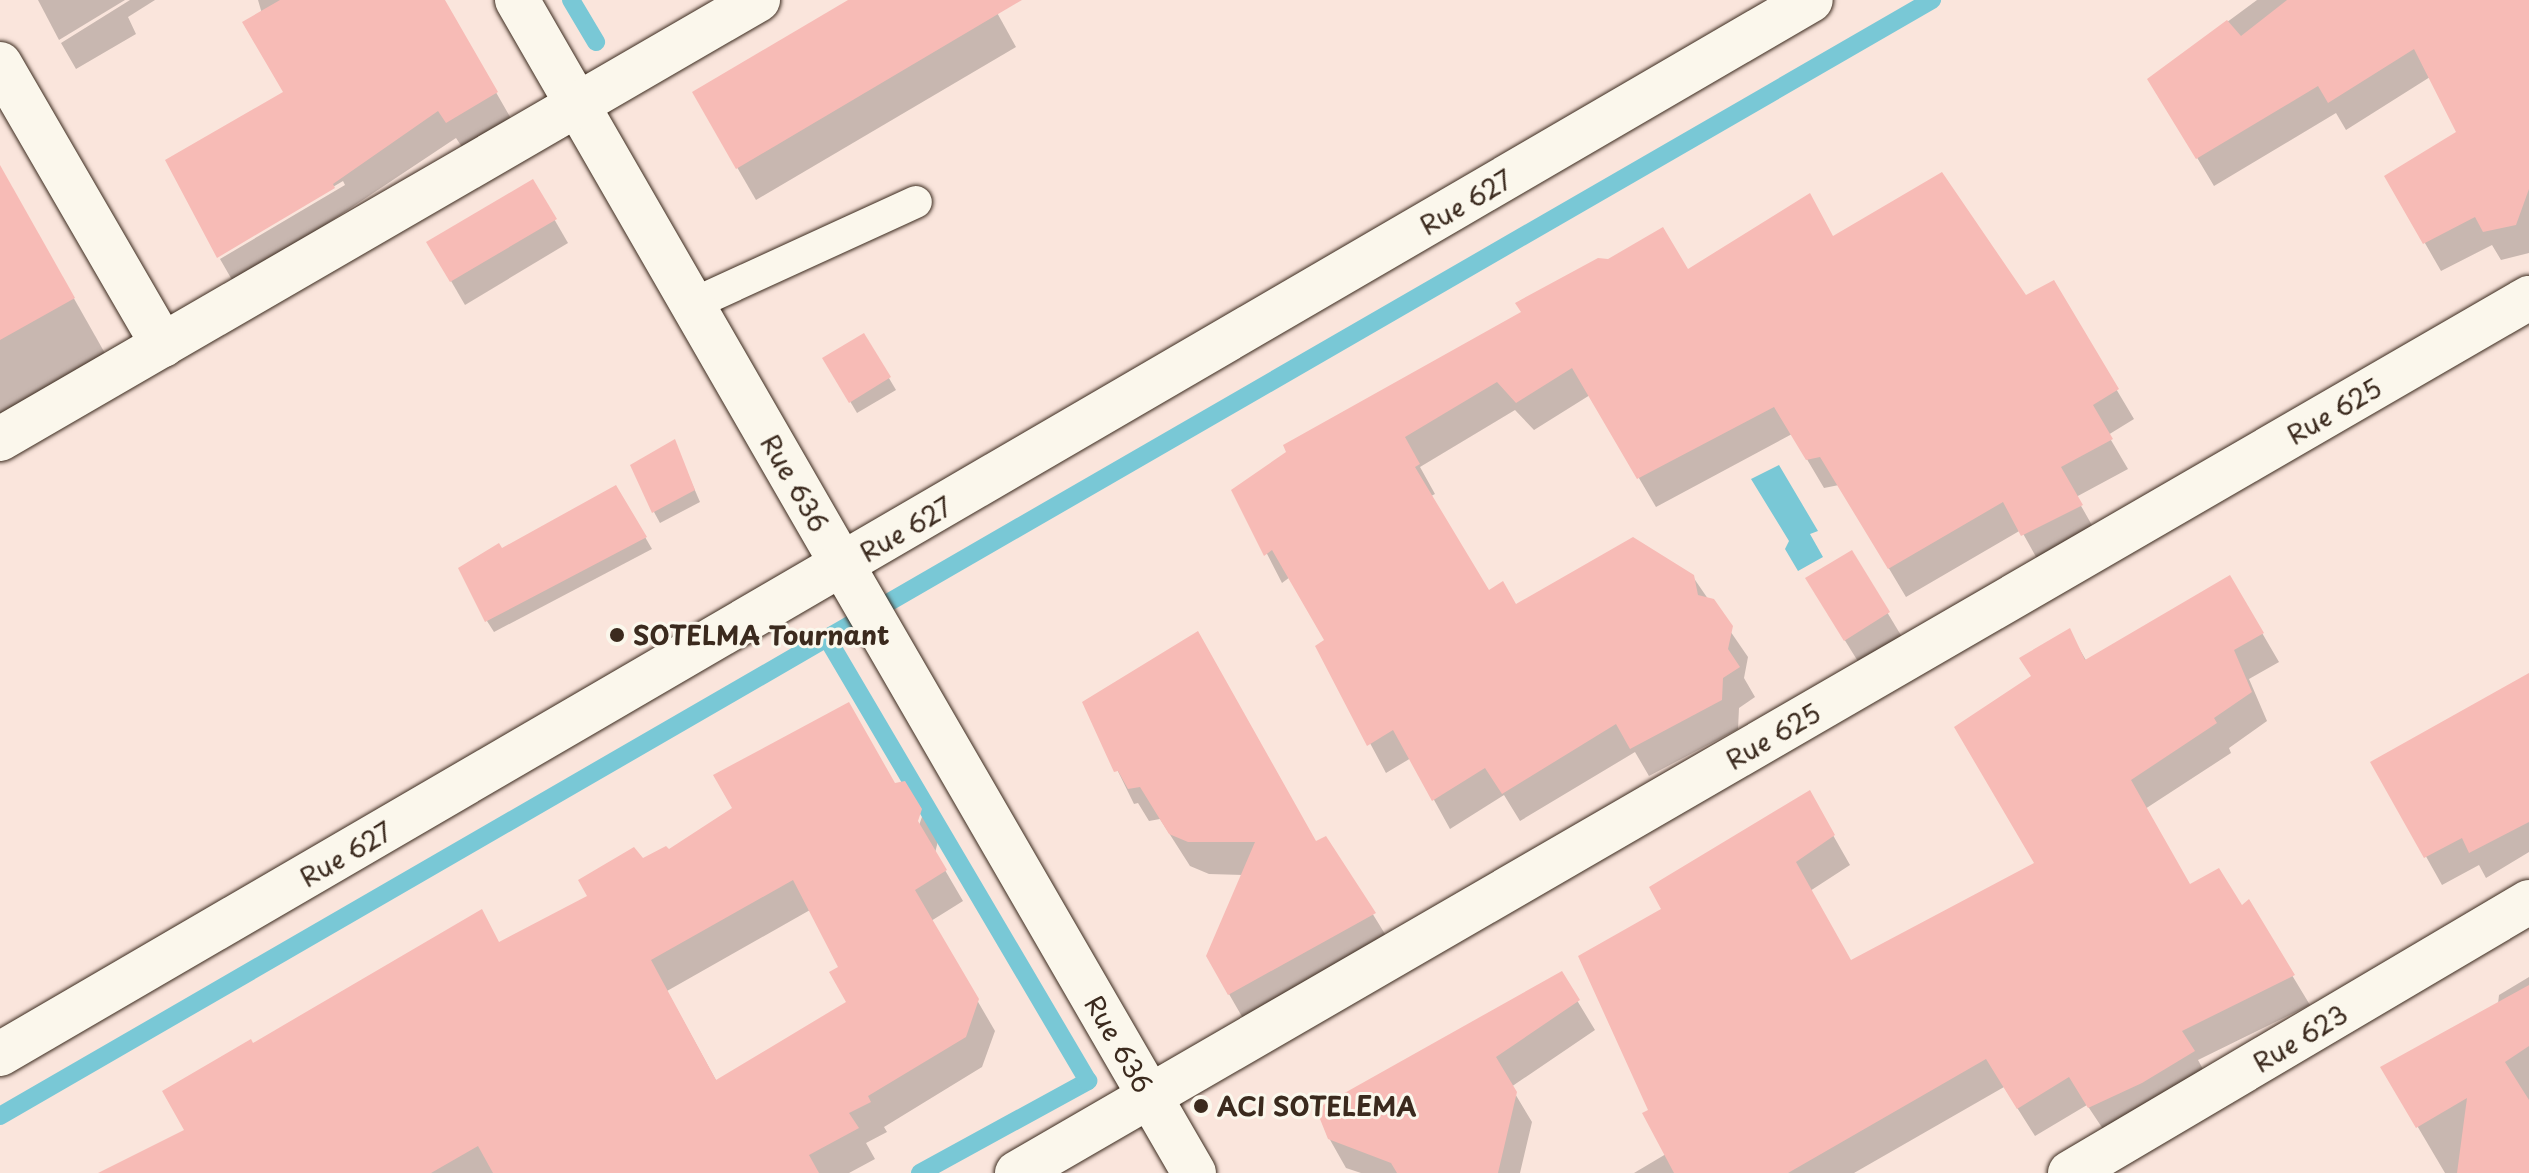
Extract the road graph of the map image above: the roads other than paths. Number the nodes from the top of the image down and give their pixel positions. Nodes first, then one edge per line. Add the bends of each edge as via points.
1 (517, 0) edge
2 (758, 0) edge
3 (1811, 0) edge
4 (0, 64) edge
5 (577, 105) junction
6 (916, 202) dead end
7 (2529, 298) edge
8 (693, 304) junction
9 (163, 345) junction
10 (0, 439) edge
11 (843, 566) junction
12 (2529, 902) edge
13 (0, 1054) edge
14 (1150, 1096) junction
15 (1017, 1173) edge
16 (1194, 1173) edge
17 (2070, 1173) edge

1 - 5 street, Rue 636
2 - 5 street
3 - 11 street, Rue 627
4 - 9 street
5 - 8 street, Rue 636
5 - 9 street
6 - 8 lane
7 - 14 street, Rue 625
8 - 11 street, Rue 636
9 - 10 street
11 - 13 street, Rue 627
11 - 14 street, Rue 636
12 - 17 street, Rue 623
14 - 15 street, Rue 625
14 - 16 street, Rue 636

